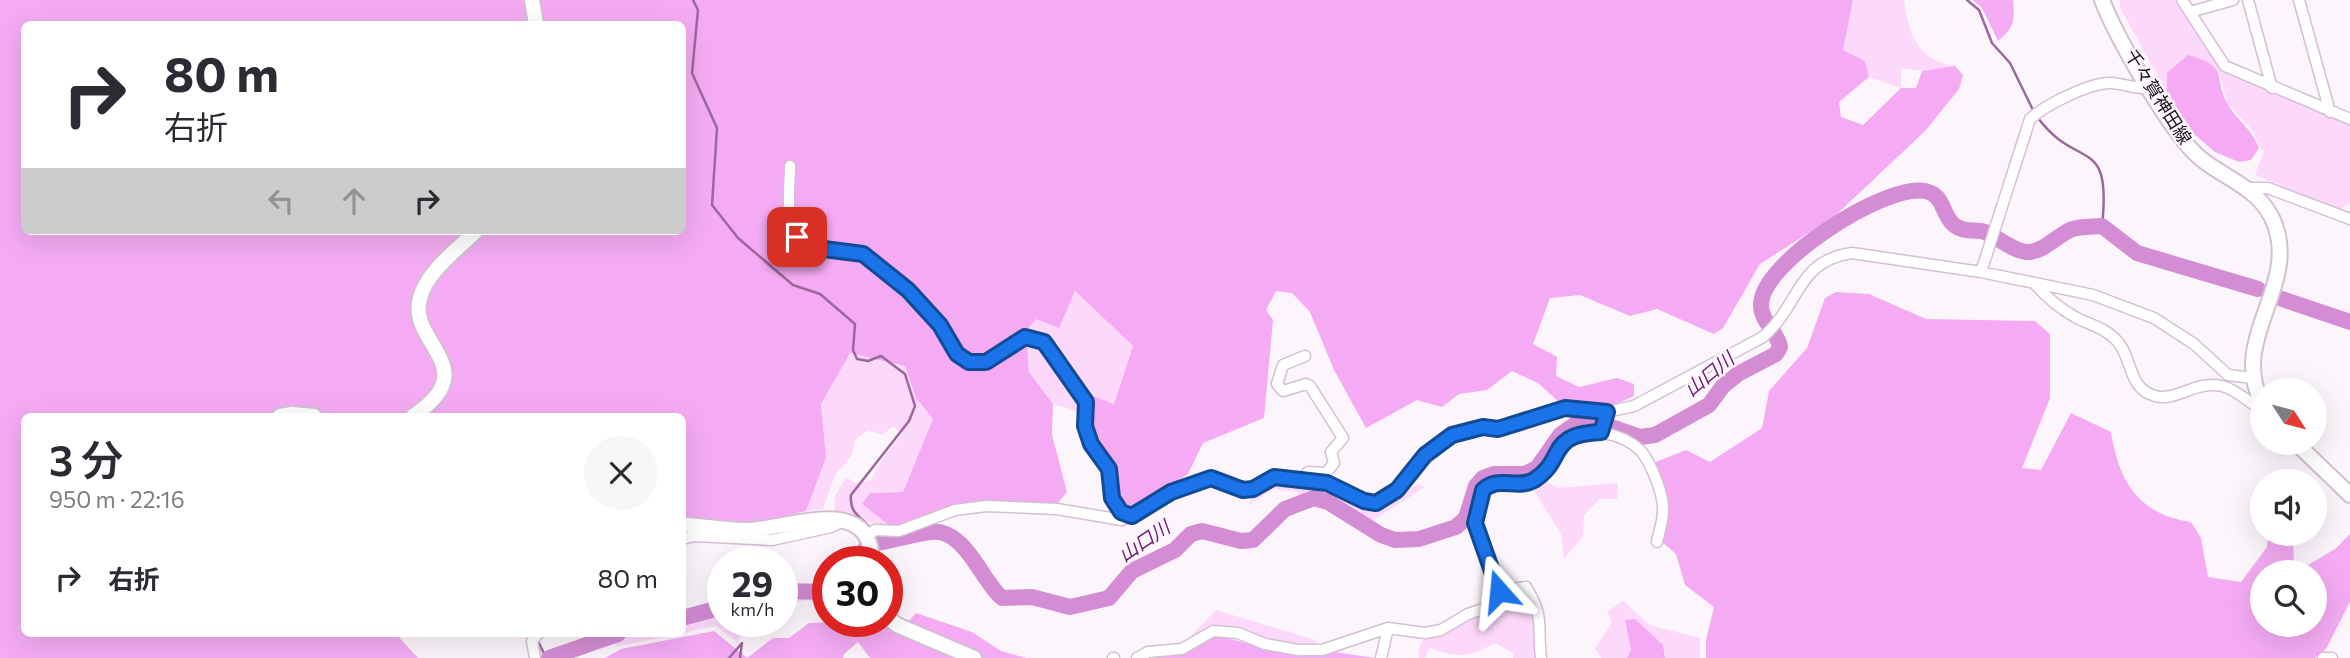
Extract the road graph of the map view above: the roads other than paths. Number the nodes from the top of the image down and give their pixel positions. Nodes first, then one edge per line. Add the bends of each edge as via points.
1 (532, 0) edge
2 (2102, 0) edge
3 (2182, 0) edge
4 (2233, 0) edge
5 (2248, 0) edge
6 (2299, 0) edge
7 (2190, 12) junction
8 (536, 21) edge
9 (2150, 88) junction
10 (2272, 88) junction
11 (2330, 111) junction
12 (2350, 119) edge
13 (790, 166) dead end
14 (2249, 188) junction
15 (2349, 217) edge
16 (472, 235) edge
17 (1981, 272) junction
18 (2034, 283) junction
19 (1305, 356) dead end
20 (2253, 378) joint
21 (2250, 404) edge
22 (1607, 412) junction
23 (416, 413) edge
24 (1601, 432) junction
25 (2308, 455) edge
26 (1303, 480) junction
27 (2350, 495) edge
28 (1132, 516) junction
29 (843, 521) junction
30 (686, 525) edge
31 (870, 533) junction
32 (686, 538) edge
33 (1657, 542) dead end
34 (871, 546) edge
35 (1499, 591) junction
36 (903, 628) edge
37 (1388, 628) junction
38 (535, 637) edge
39 (535, 658) edge
40 (974, 658) edge
41 (1137, 658) edge
42 (1381, 658) edge
43 (1541, 658) edge
44 (2323, 658) edge
45 (2332, 658) edge

1 - 8 street
2 - 9 street, 千々賀神田線
3 - 7 street
4 - 7 street
5 - 10 street
6 - 11 street
7 - 10 street via 2225,66
9 - 14 street, 千々賀神田線 via 2190,148
9 - 17 street via 2096,85 2029,119
10 - 11 street
11 - 12 street
13 - 28 street via 791,224 797,237 808,247 863,254 908,290 940,325 957,354 969,362 986,362 1025,337 1044,342 1086,402 1085,426 1091,444 1109,469 1112,498 1121,512
14 - 15 street via 2267,188
14 - 20 street, 千々賀神田線 via 2274,224 2280,262 2256,337
16 - 23 street via 431,277 419,299 423,329 444,367 436,394
17 - 18 street
17 - 22 street via 1867,254 1834,256 1809,273 1777,325 1763,337 1644,402
18 - 20 street via 2093,295 2143,313 2194,344 2228,375
18 - 21 street via 2058,307 2108,332 2118,342 2131,374 2147,392 2168,397 2211,384 2237,391
19 - 26 street via 1283,365 1277,384 1283,391 1310,386 1343,438 1331,452 1335,463 1326,473 1308,472
22 - 24 street
22 - 26 street via 1565,408 1506,427 1452,435 1425,455 1397,490 1376,503 1327,483
24 - 33 street via 1642,452 1664,510
24 - 35 street via 1567,439 1535,479 1524,484 1498,482 1483,490 1475,523
25 - 27 street
26 - 28 street via 1274,477 1243,490 1211,478 1171,492
28 - 31 street via 1111,520 1057,509 986,506 955,510 899,531
29 - 30 street via 812,519 750,530
29 - 31 street
29 - 32 street via 772,540
31 - 34 street
35 - 37 street via 1486,608 1441,630 1425,633
35 - 43 street via 1526,587 1541,619
36 - 40 street
37 - 41 street via 1322,650 1298,650 1238,633 1213,631 1182,649 1147,652
37 - 42 street
38 - 39 street
44 - 45 street

